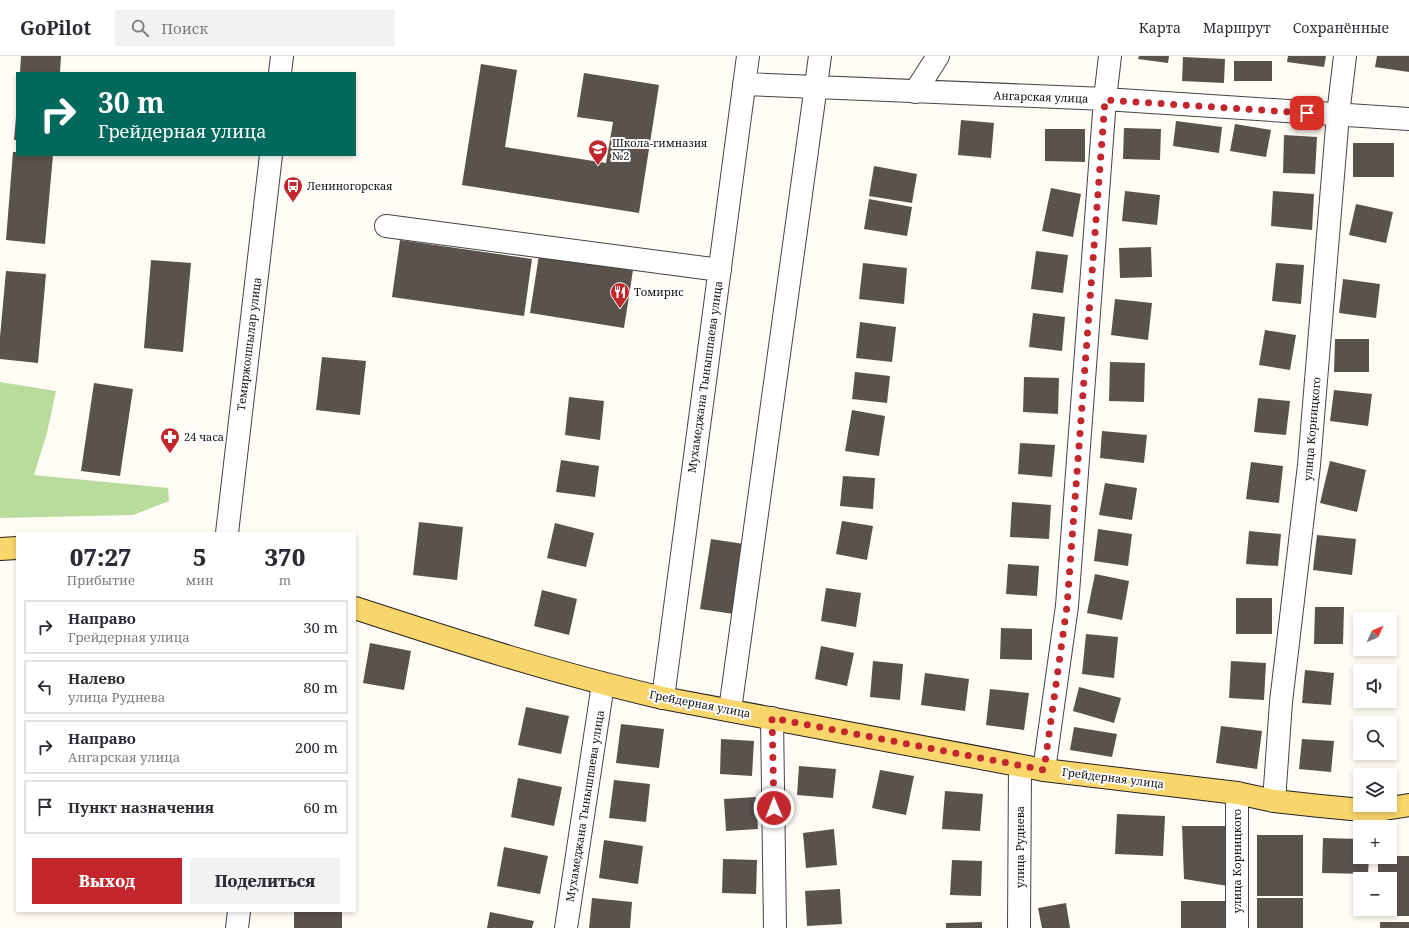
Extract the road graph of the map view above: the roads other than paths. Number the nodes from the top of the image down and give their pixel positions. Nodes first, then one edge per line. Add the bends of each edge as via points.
1 (282, 56) edge
2 (748, 56) edge
3 (820, 56) edge
4 (938, 56) edge
5 (1110, 56) edge
6 (1345, 56) edge
7 (280, 72) edge
8 (744, 84) junction
9 (816, 87) junction
10 (915, 92) junction
11 (1105, 100) junction
12 (1338, 115) junction
13 (1409, 119) edge
14 (271, 156) edge
15 (386, 226) dead end
16 (720, 270) junction
17 (227, 532) edge
18 (16, 548) edge
19 (0, 549) edge
20 (356, 608) edge
21 (603, 684) junction
22 (663, 698) junction
23 (730, 710) junction
24 (772, 718) junction
25 (1020, 766) junction
26 (1044, 770) junction
27 (1237, 793) junction
28 (1274, 801) junction
29 (1409, 805) edge
30 (239, 912) edge
31 (237, 928) edge
32 (566, 928) edge
33 (775, 928) edge
34 (1019, 928) edge
35 (1237, 928) edge

1 - 7 street
2 - 8 street, Мухамеджана Тынышпаева улица
3 - 9 street
4 - 10 street
5 - 11 street
6 - 12 street, улица Корницкого
8 - 9 street, Ангарская улица
8 - 16 street, Мухамеджана Тынышпаева улица
9 - 10 street, Ангарская улица
9 - 23 street
10 - 11 street, Ангарская улица
11 - 12 street, Ангарская улица
11 - 26 street via 1067,606
12 - 13 street, Ангарская улица
12 - 28 street, улица Корницкого via 1309,465 1281,702
14 - 17 street, Темиржолшылар улица
15 - 16 street
16 - 22 street, Мухамеджана Тынышпаева улица
18 - 19 main road
20 - 21 main road, Грейдерная улица
21 - 22 main road, Грейдерная улица
21 - 32 street, Мухамеджана Тынышпаева улица
22 - 23 main road, Грейдерная улица
23 - 24 main road, Грейдерная улица
24 - 25 main road, Грейдерная улица
24 - 33 street
25 - 26 main road, Грейдерная улица
25 - 34 street, улица Руднева
26 - 27 main road, Грейдерная улица
27 - 28 main road, Грейдерная улица
27 - 35 street, улица Корницкого
28 - 29 main road, Грейдерная улица via 1372,811
30 - 31 street

